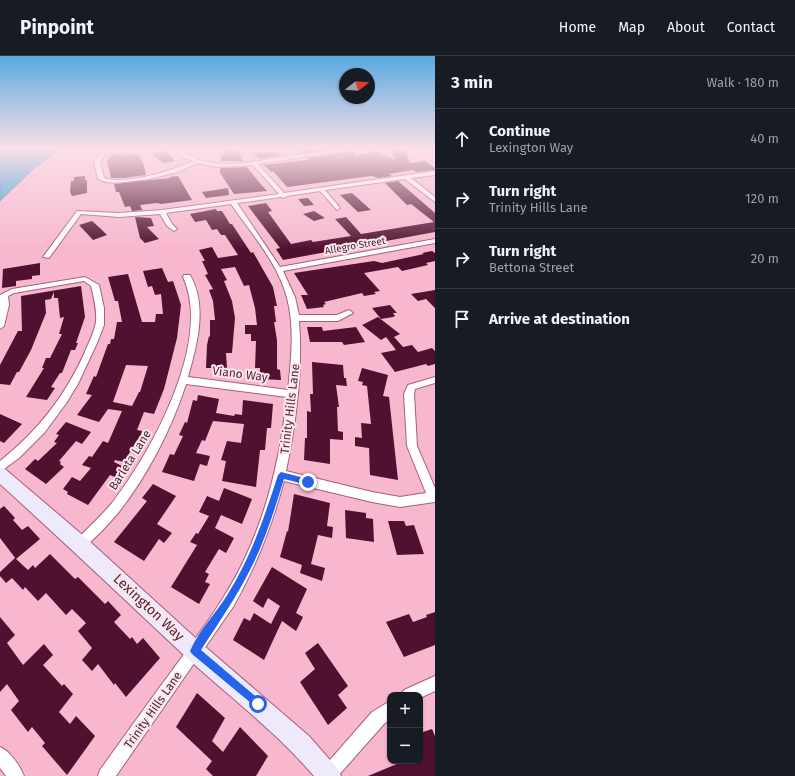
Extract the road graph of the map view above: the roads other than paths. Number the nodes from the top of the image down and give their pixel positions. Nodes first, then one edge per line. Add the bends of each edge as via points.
1 (271, 182) edge
2 (376, 182) edge
3 (412, 182) edge
4 (322, 190) junction
5 (284, 196) junction
6 (435, 200) edge
7 (232, 201) junction
8 (337, 208) dead end
9 (162, 212) junction
10 (174, 229) dead end
11 (435, 241) edge
12 (47, 257) dead end
13 (279, 269) junction
14 (187, 277) dead end
15 (349, 313) dead end
16 (295, 318) junction
17 (0, 326) edge
18 (184, 380) junction
19 (435, 380) edge
20 (292, 394) junction
21 (0, 467) edge
22 (0, 474) edge
23 (281, 475) junction
24 (434, 497) edge
25 (80, 544) junction
26 (195, 651) junction
27 (435, 683) edge
28 (416, 692) edge
29 (387, 711) edge
30 (0, 755) edge
31 (329, 775) edge
32 (16, 776) edge
33 (106, 776) edge

1 - 5 street
2 - 4 street
3 - 6 street
4 - 5 street
4 - 8 street
5 - 7 street
7 - 9 street
7 - 13 street, Trinity Hills Lane
9 - 10 street
9 - 12 street via 119,215 79,212
11 - 13 street, Allegro Street
13 - 16 street, Trinity Hills Lane via 291,299
14 - 18 street, Barleta Lane via 191,284 196,313
15 - 16 street via 338,318
16 - 20 street, Trinity Hills Lane via 296,354
17 - 21 street via 5,305 4,295 12,291 85,280 95,285 100,306 98,330 72,390 30,442
18 - 20 street, Viano Way
18 - 25 street, Barleta Lane via 170,419 148,458 113,510
19 - 24 street via 411,387 409,394 412,446
20 - 23 street, Trinity Hills Lane via 290,424
22 - 25 street, Lexington Way
23 - 24 street via 400,502
23 - 26 street, Trinity Hills Lane via 250,562 233,594
25 - 26 street, Lexington Way
26 - 31 street, Lexington Way via 301,744
26 - 33 street, Trinity Hills Lane
27 - 28 street
29 - 31 street via 378,718
30 - 32 street

